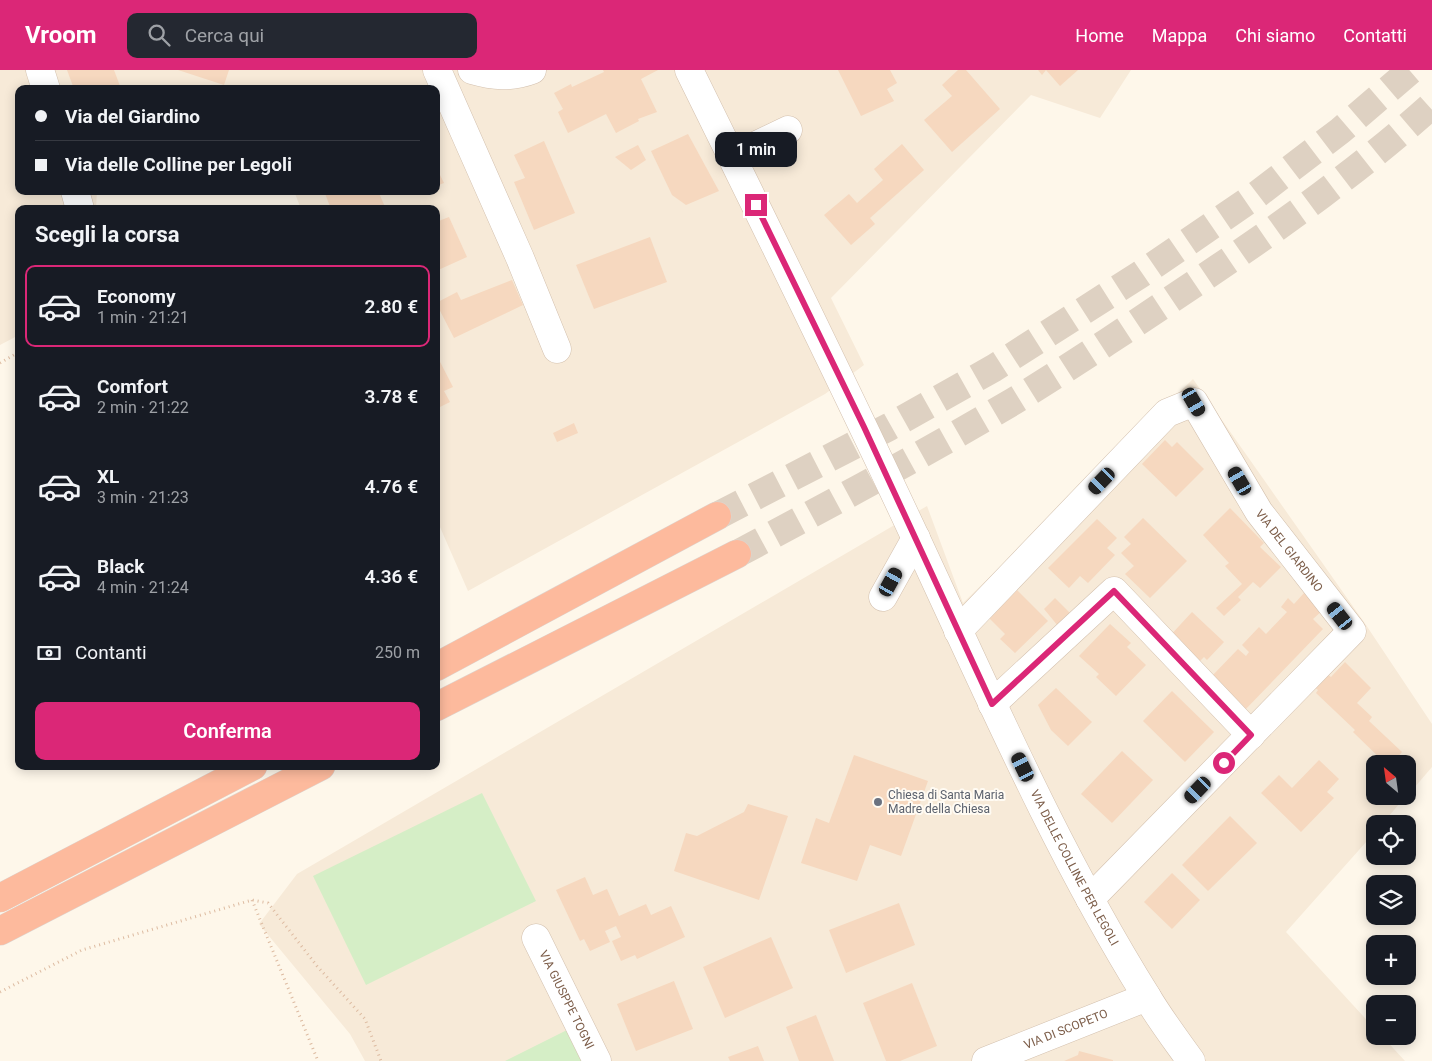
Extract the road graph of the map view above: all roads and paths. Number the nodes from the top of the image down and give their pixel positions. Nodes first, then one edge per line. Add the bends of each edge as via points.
1 (40, 70) edge
2 (438, 70) edge
3 (472, 70) edge
4 (532, 70) edge
5 (690, 70) edge
6 (45, 85) edge
7 (788, 130) dead end
8 (732, 157) junction
9 (557, 349) dead end
10 (15, 354) edge
11 (0, 362) edge
12 (717, 516) tunnel mouth
13 (916, 538) junction
14 (737, 554) tunnel mouth
15 (883, 597) dead end
16 (958, 631) junction
17 (440, 665) edge
18 (992, 704) junction
19 (440, 705) edge
20 (1251, 735) junction
21 (245, 770) edge
22 (313, 770) edge
23 (0, 898) edge
24 (1090, 899) junction
25 (252, 900) junction
26 (0, 931) edge
27 (536, 938) dead end
28 (0, 992) edge
29 (1147, 997) junction
30 (318, 1061) edge
31 (381, 1061) edge
32 (597, 1061) edge
33 (986, 1061) edge
34 (1191, 1061) edge

1 - 6 street
2 - 9 street
3 - 4 street via 509,76
5 - 8 street, VIA DELLE COLLINE PER LEGOLI
7 - 8 street
8 - 13 street, VIA DELLE COLLINE PER LEGOLI
10 - 11 path
12 - 17 highway
13 - 15 street
13 - 16 street, VIA DELLE COLLINE PER LEGOLI
14 - 19 highway
16 - 18 street, VIA DELLE COLLINE PER LEGOLI
16 - 20 street, VIA DEL GIARDINO via 1166,413 1194,402 1259,512 1352,631
18 - 20 street via 1114,591
18 - 24 street, VIA DELLE COLLINE PER LEGOLI
20 - 24 street, VIA DEL GIARDINO
21 - 23 highway
22 - 26 highway
24 - 29 street, VIA DELLE COLLINE PER LEGOLI
25 - 28 path via 82,950
25 - 30 path
25 - 31 path via 268,903 365,1020
27 - 32 street, VIA GIUSPPE TOGNI
29 - 33 street, VIA DI SCOPETO
29 - 34 street, VIA DELLE COLLINE PER LEGOLI

